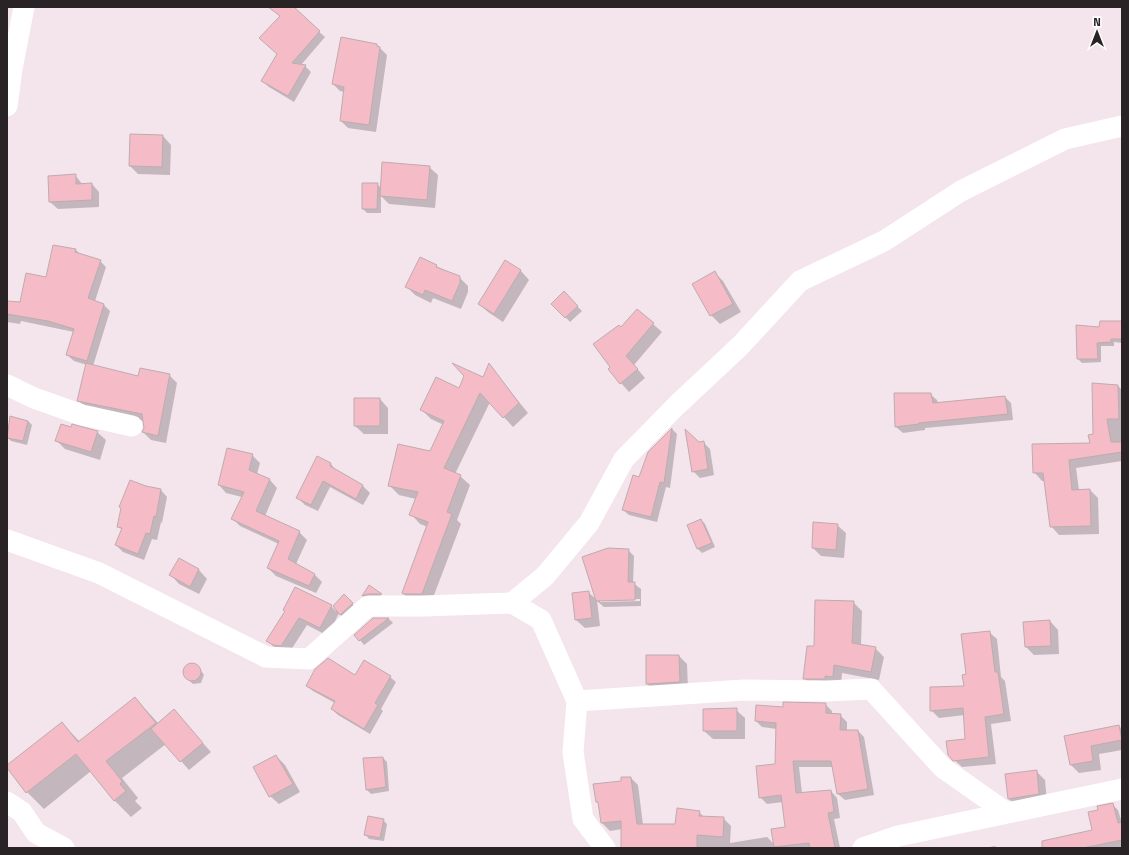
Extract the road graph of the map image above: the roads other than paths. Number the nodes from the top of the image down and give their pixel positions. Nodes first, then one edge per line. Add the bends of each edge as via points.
1 (24, 7) edge
2 (9, 69) edge
3 (7, 106) edge
4 (1122, 126) edge
5 (7, 385) edge
6 (132, 426) dead end
7 (7, 540) edge
8 (512, 603) junction
9 (577, 701) junction
10 (1122, 789) edge
11 (7, 802) edge
12 (1007, 813) junction
13 (64, 848) edge
14 (605, 848) edge
15 (863, 848) edge

1 - 2 street
2 - 3 street
4 - 8 street via 1065,139 960,191 884,241 800,281 740,346 624,459 589,523 546,576
5 - 6 street via 34,398 82,415
7 - 8 street via 99,572 266,657 309,659 368,606
8 - 9 street via 540,620
9 - 12 street via 744,690 871,689 943,768
9 - 14 street via 573,752 583,819
10 - 12 street
11 - 13 street via 22,812 36,833
12 - 15 street via 898,836

